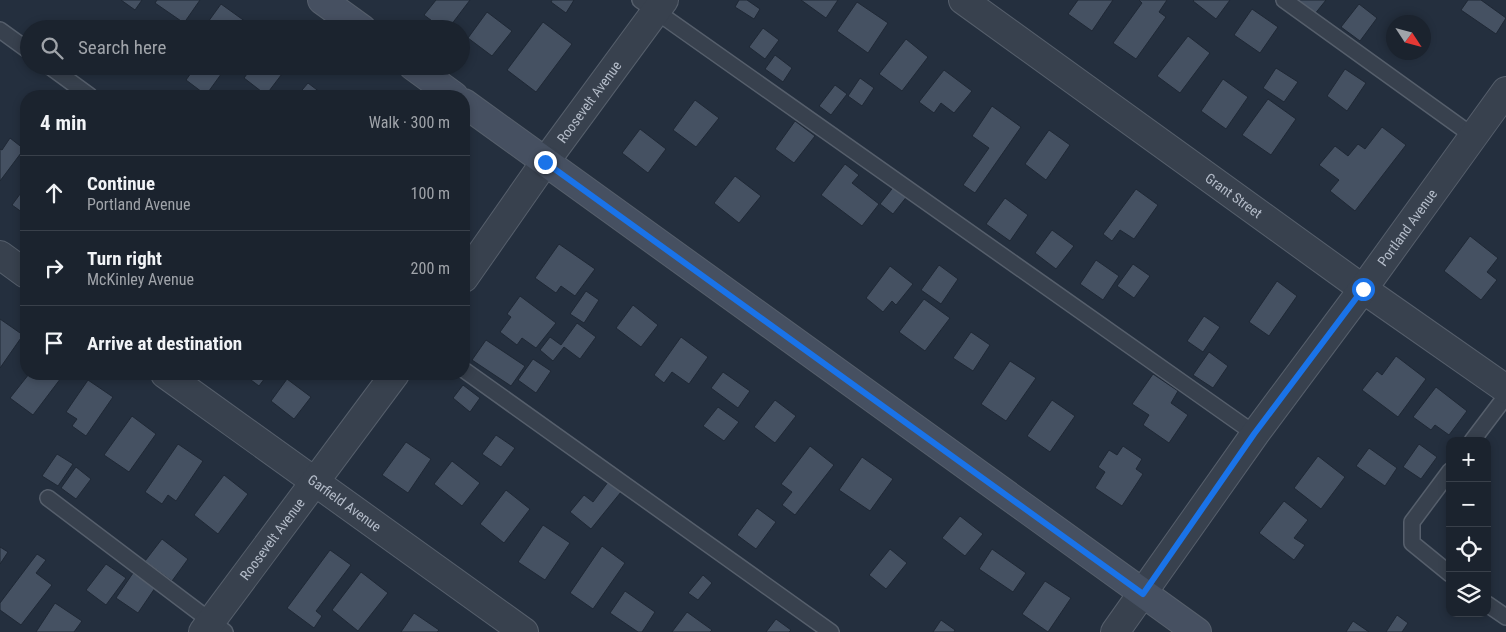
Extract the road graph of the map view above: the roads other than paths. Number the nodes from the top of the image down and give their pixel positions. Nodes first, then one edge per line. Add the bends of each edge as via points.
1 (322, 0) edge
2 (963, 0) edge
3 (1284, 0) edge
4 (654, 4) edge
5 (350, 20) edge
6 (0, 30) edge
7 (20, 44) edge
8 (61, 75) edge
9 (425, 75) edge
10 (82, 90) edge
11 (446, 90) edge
12 (1506, 90) edge
13 (470, 107) edge
14 (1474, 136) junction
15 (545, 162) junction
16 (0, 255) edge
17 (470, 269) edge
18 (20, 270) edge
19 (1363, 289) junction
20 (470, 374) edge
21 (173, 380) edge
22 (391, 380) edge
23 (1506, 389) edge
24 (1506, 396) edge
25 (1254, 434) junction
26 (1475, 437) edge
27 (1446, 476) edge
28 (316, 482) junction
29 (48, 498) dead end
30 (1448, 572) edge
31 (1143, 594) junction
32 (1491, 607) edge
33 (1506, 618) edge
34 (213, 628) edge
35 (524, 632) edge
36 (831, 632) edge
37 (1115, 632) edge
38 (1197, 632) edge

1 - 5 street
2 - 19 street, Grant Street
3 - 14 lane
4 - 15 street, Roosevelt Avenue
4 - 25 lane
6 - 7 lane
8 - 10 lane
9 - 11 street
12 - 14 street, Portland Avenue
13 - 15 street
14 - 19 street, Portland Avenue
15 - 17 street, Roosevelt Avenue
15 - 31 street
16 - 18 street
19 - 23 street, Grant Street
19 - 25 street, Portland Avenue
20 - 36 lane
21 - 28 street, Garfield Avenue
22 - 28 street, Roosevelt Avenue
24 - 26 lane
25 - 31 street, Portland Avenue
27 - 30 lane via 1412,522 1412,542
28 - 34 street, Roosevelt Avenue
28 - 35 street, Garfield Avenue
29 - 34 lane
31 - 37 street, Portland Avenue
31 - 38 street
32 - 33 lane

